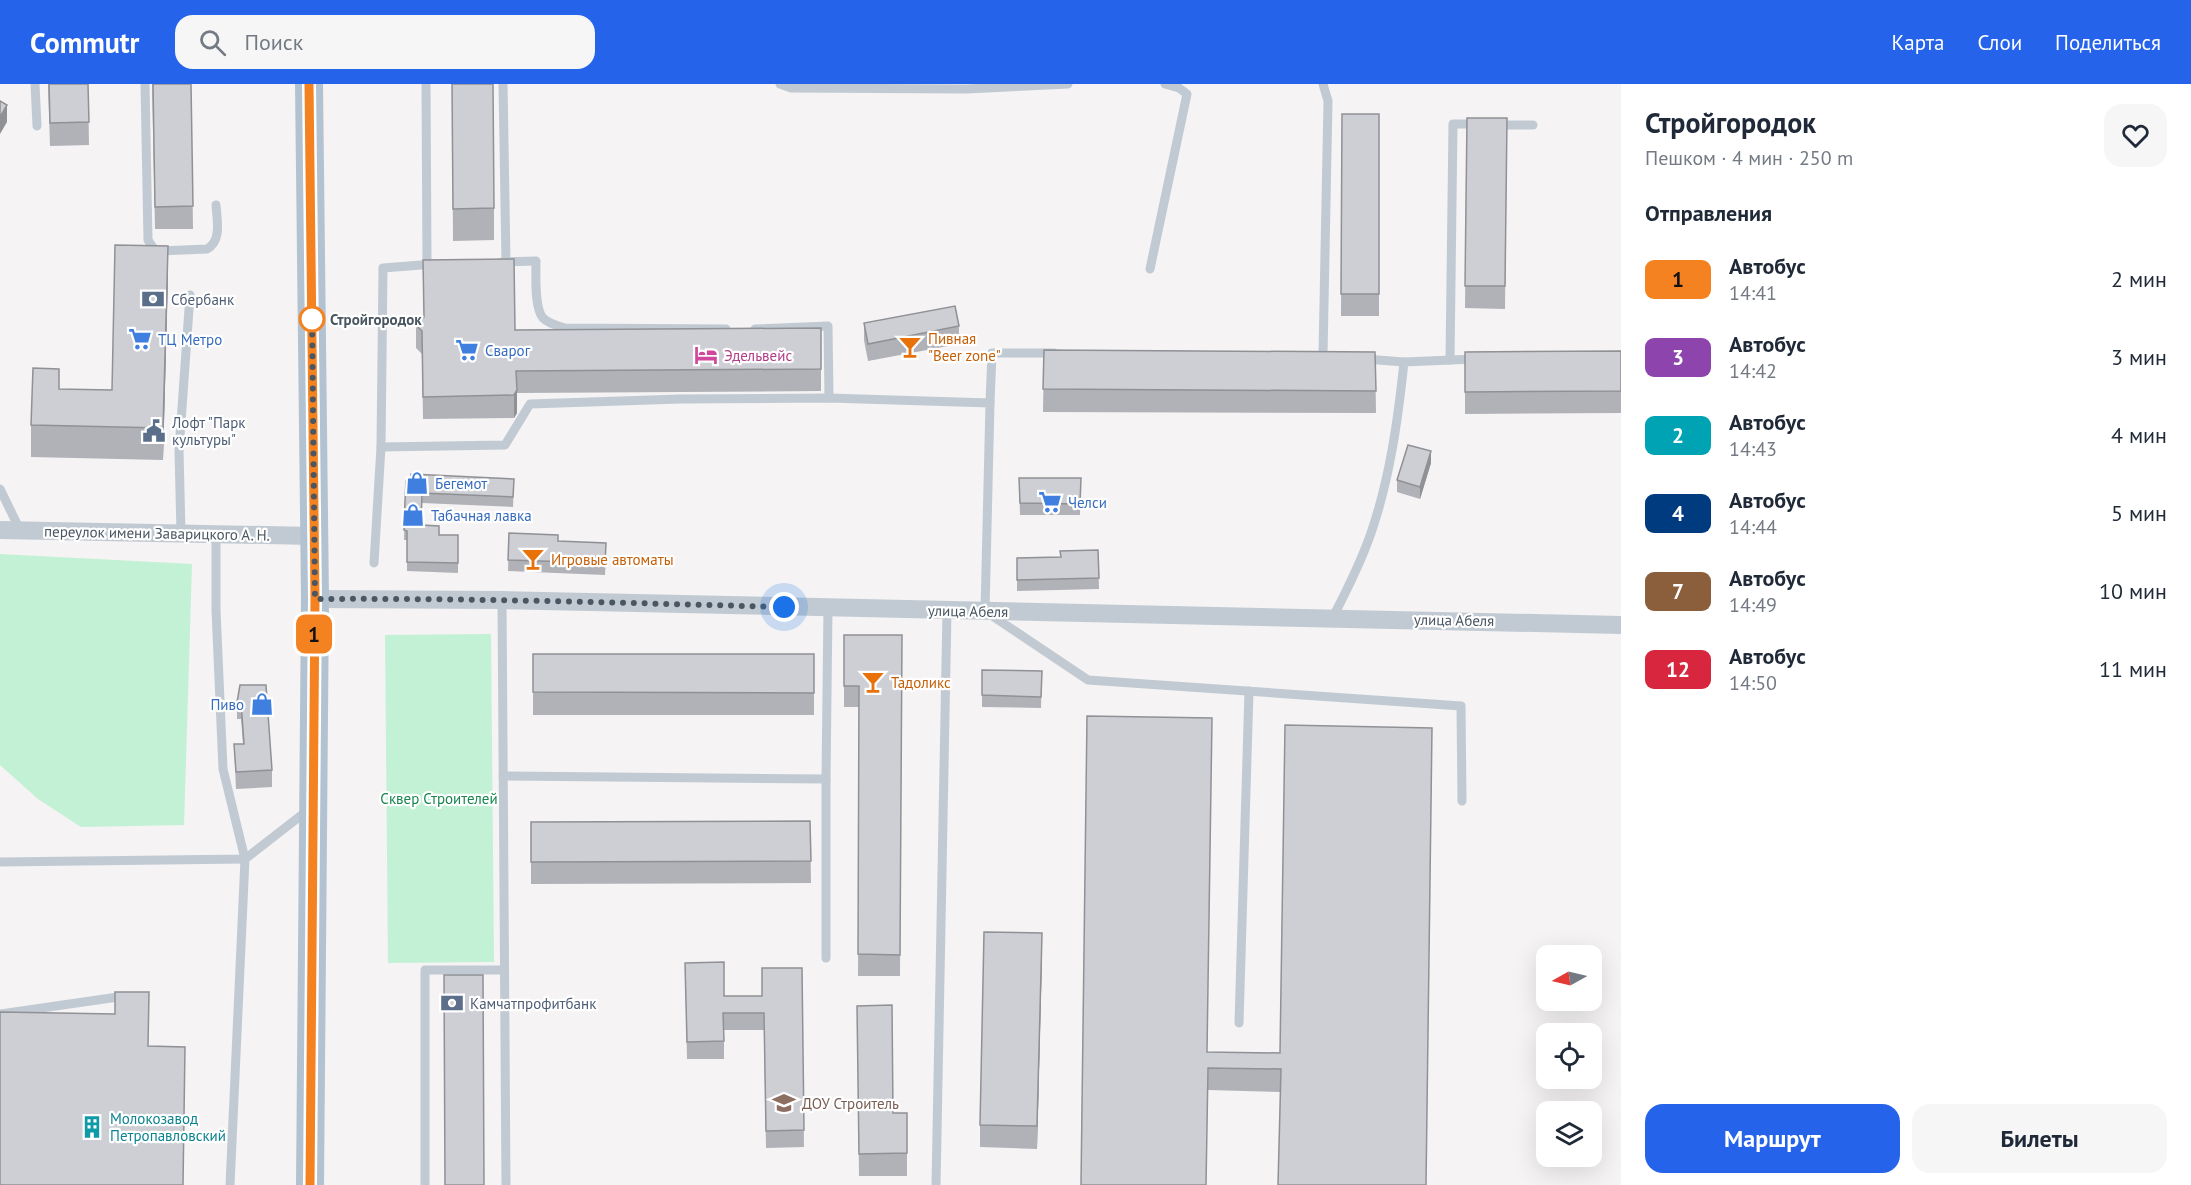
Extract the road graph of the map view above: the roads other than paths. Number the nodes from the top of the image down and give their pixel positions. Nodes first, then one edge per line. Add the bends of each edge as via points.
1 (35, 84) edge
2 (146, 84) edge
3 (309, 84) edge
4 (426, 84) edge
5 (503, 84) edge
6 (780, 84) edge
7 (1068, 84) edge
8 (1165, 84) edge
9 (1323, 84) edge
10 (1533, 125) dead end
11 (37, 126) dead end
12 (216, 205) dead end
13 (494, 262) edge
14 (506, 262) junction
15 (427, 264) junction
16 (450, 264) edge
17 (1150, 269) dead end
18 (190, 295) dead end
19 (731, 329) edge
20 (742, 329) edge
21 (1063, 354) edge
22 (1312, 355) edge
23 (1323, 356) junction
24 (1335, 356) edge
25 (1358, 358) edge
26 (1484, 358) edge
27 (1450, 360) junction
28 (1404, 362) junction
29 (829, 398) junction
30 (990, 403) junction
31 (381, 447) junction
32 (0, 489) edge
33 (0, 530) edge
34 (20, 530) junction
35 (181, 534) junction
36 (216, 535) junction
37 (313, 536) junction
38 (374, 563) dead end
39 (315, 599) junction
40 (502, 600) junction
41 (828, 608) junction
42 (947, 611) junction
43 (985, 611) junction
44 (1333, 617) junction
45 (1621, 625) edge
46 (1249, 691) junction
47 (503, 776) junction
48 (826, 779) junction
49 (1462, 801) dead end
50 (314, 806) junction
51 (245, 859) junction
52 (0, 861) edge
53 (826, 958) dead end
54 (504, 970) junction
55 (133, 995) edge
56 (0, 1014) edge
57 (1239, 1023) dead end
58 (230, 1185) edge
59 (310, 1185) edge
60 (425, 1185) edge
61 (506, 1185) edge
62 (936, 1185) edge

1 - 11 lane
2 - 12 lane via 150,245 159,251 207,249 217,240
3 - 37 main road
4 - 15 lane
5 - 14 lane
6 - 7 lane via 791,88 967,89
8 - 17 lane via 1187,93
9 - 23 lane via 1328,101
10 - 27 lane via 1453,124
13 - 14 lane
14 - 19 lane via 536,261 538,306 543,318 555,325
15 - 16 lane
15 - 31 lane via 382,267
18 - 35 lane via 179,450
20 - 29 lane via 828,326
21 - 30 lane via 992,353
22 - 23 lane
23 - 24 lane
25 - 28 lane
26 - 27 lane
27 - 28 lane
28 - 44 lane via 1382,498 1370,536
29 - 30 lane
29 - 31 lane via 530,404 505,445
30 - 43 lane
31 - 38 lane
32 - 34 lane
33 - 34 street, переулок имени Заварицкого А. Н.
34 - 35 street, переулок имени Заварицкого А. Н.
35 - 36 street, переулок имени Заварицкого А. Н.
36 - 37 street, переулок имени Заварицкого А. Н.
36 - 51 lane via 223,769
37 - 39 main road
39 - 40 street, улица Абеля
39 - 50 main road
40 - 41 street, улица Абеля
40 - 47 lane
41 - 42 street, улица Абеля
41 - 48 lane
42 - 43 street, улица Абеля
42 - 62 lane
43 - 44 street, улица Абеля
43 - 46 lane via 1088,680
44 - 45 street, улица Абеля
46 - 49 lane via 1461,706
46 - 57 lane
47 - 48 lane
47 - 54 lane
48 - 53 lane
50 - 51 lane
50 - 59 main road
51 - 52 lane
51 - 58 lane
54 - 60 lane via 425,970
54 - 61 lane
55 - 56 lane

